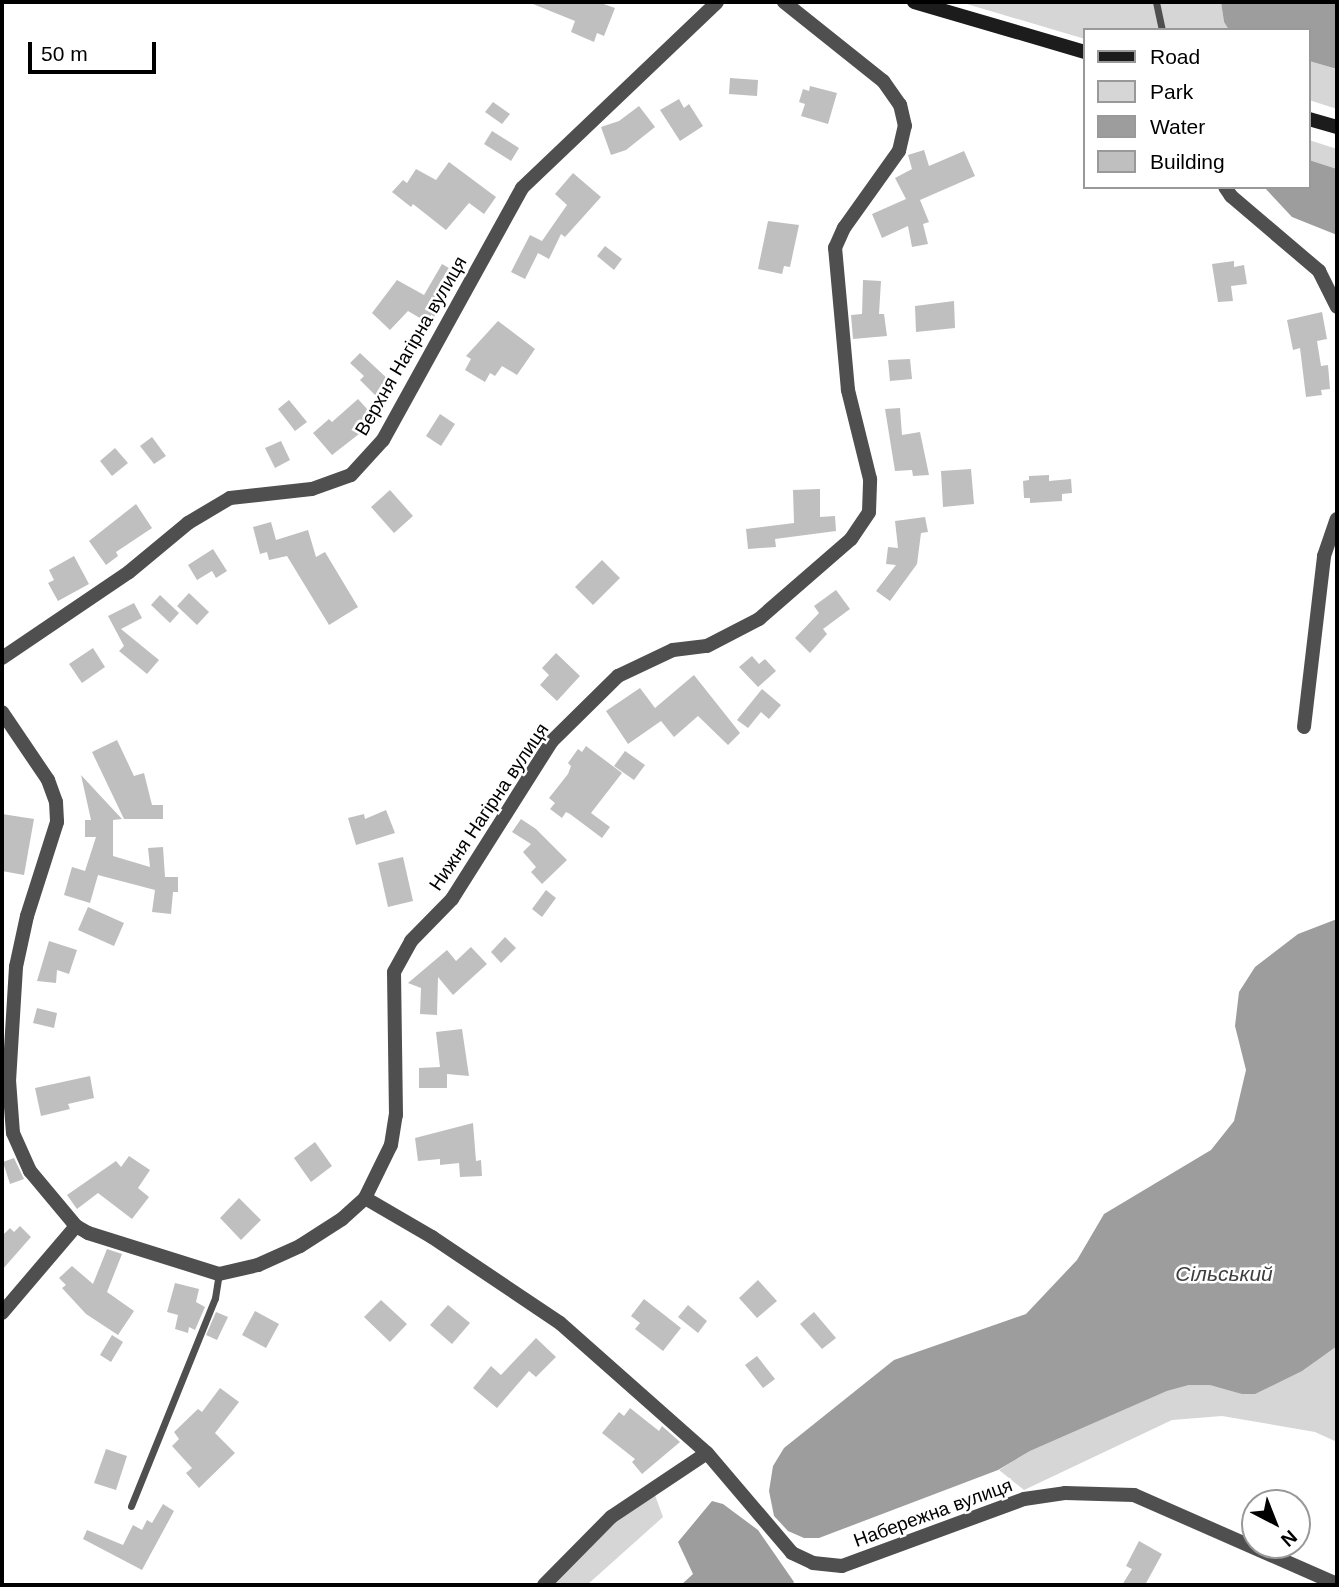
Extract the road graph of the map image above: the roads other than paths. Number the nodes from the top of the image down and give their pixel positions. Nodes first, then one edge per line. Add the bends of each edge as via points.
1 (717, 2) edge
2 (784, 2) edge
3 (914, 2) edge
4 (1156, 2) edge
5 (1162, 28) edge
6 (1084, 52) edge
7 (1311, 120) edge
8 (1337, 127) edge
9 (1226, 189) edge
10 (1337, 307) edge
11 (1337, 519) edge
12 (2, 658) edge
13 (2, 712) edge
14 (1304, 727) dead end
15 (365, 1198) junction
16 (76, 1226) junction
17 (219, 1274) junction
18 (2, 1313) edge
19 (707, 1453) junction
20 (131, 1506) dead end
21 (1337, 1584) edge
22 (544, 1585) edge

1 - 12 street, Верхня Нагірна вулиця via 522,188 383,440 351,475 312,489 230,498 188,523 129,572
2 - 15 street, Нижня Нагірна вулиця via 883,81 900,105 905,126 899,151 851,217 835,248 848,390 870,479 869,513 850,539 759,619 708,646 673,650 618,676 552,741 452,899 411,941 394,972 396,1115 391,1145
3 - 6 main road
4 - 5 lane
7 - 8 main road
9 - 10 street via 1319,271
11 - 14 street via 1324,556
13 - 16 street via 48,780 57,822 16,967 9,1080 13,1133 30,1171
15 - 17 street, Нижня Нагірна вулиця via 342,1219 300,1245 258,1265
15 - 19 street, Набережна вулиця via 560,1323
16 - 17 street, Нижня Нагірна вулиця via 121,1245
16 - 18 street
17 - 20 lane via 215,1297
19 - 21 street, Набережна вулиця via 792,1553 813,1563 853,1563 1024,1499 1065,1493 1134,1495
19 - 22 street via 611,1517

